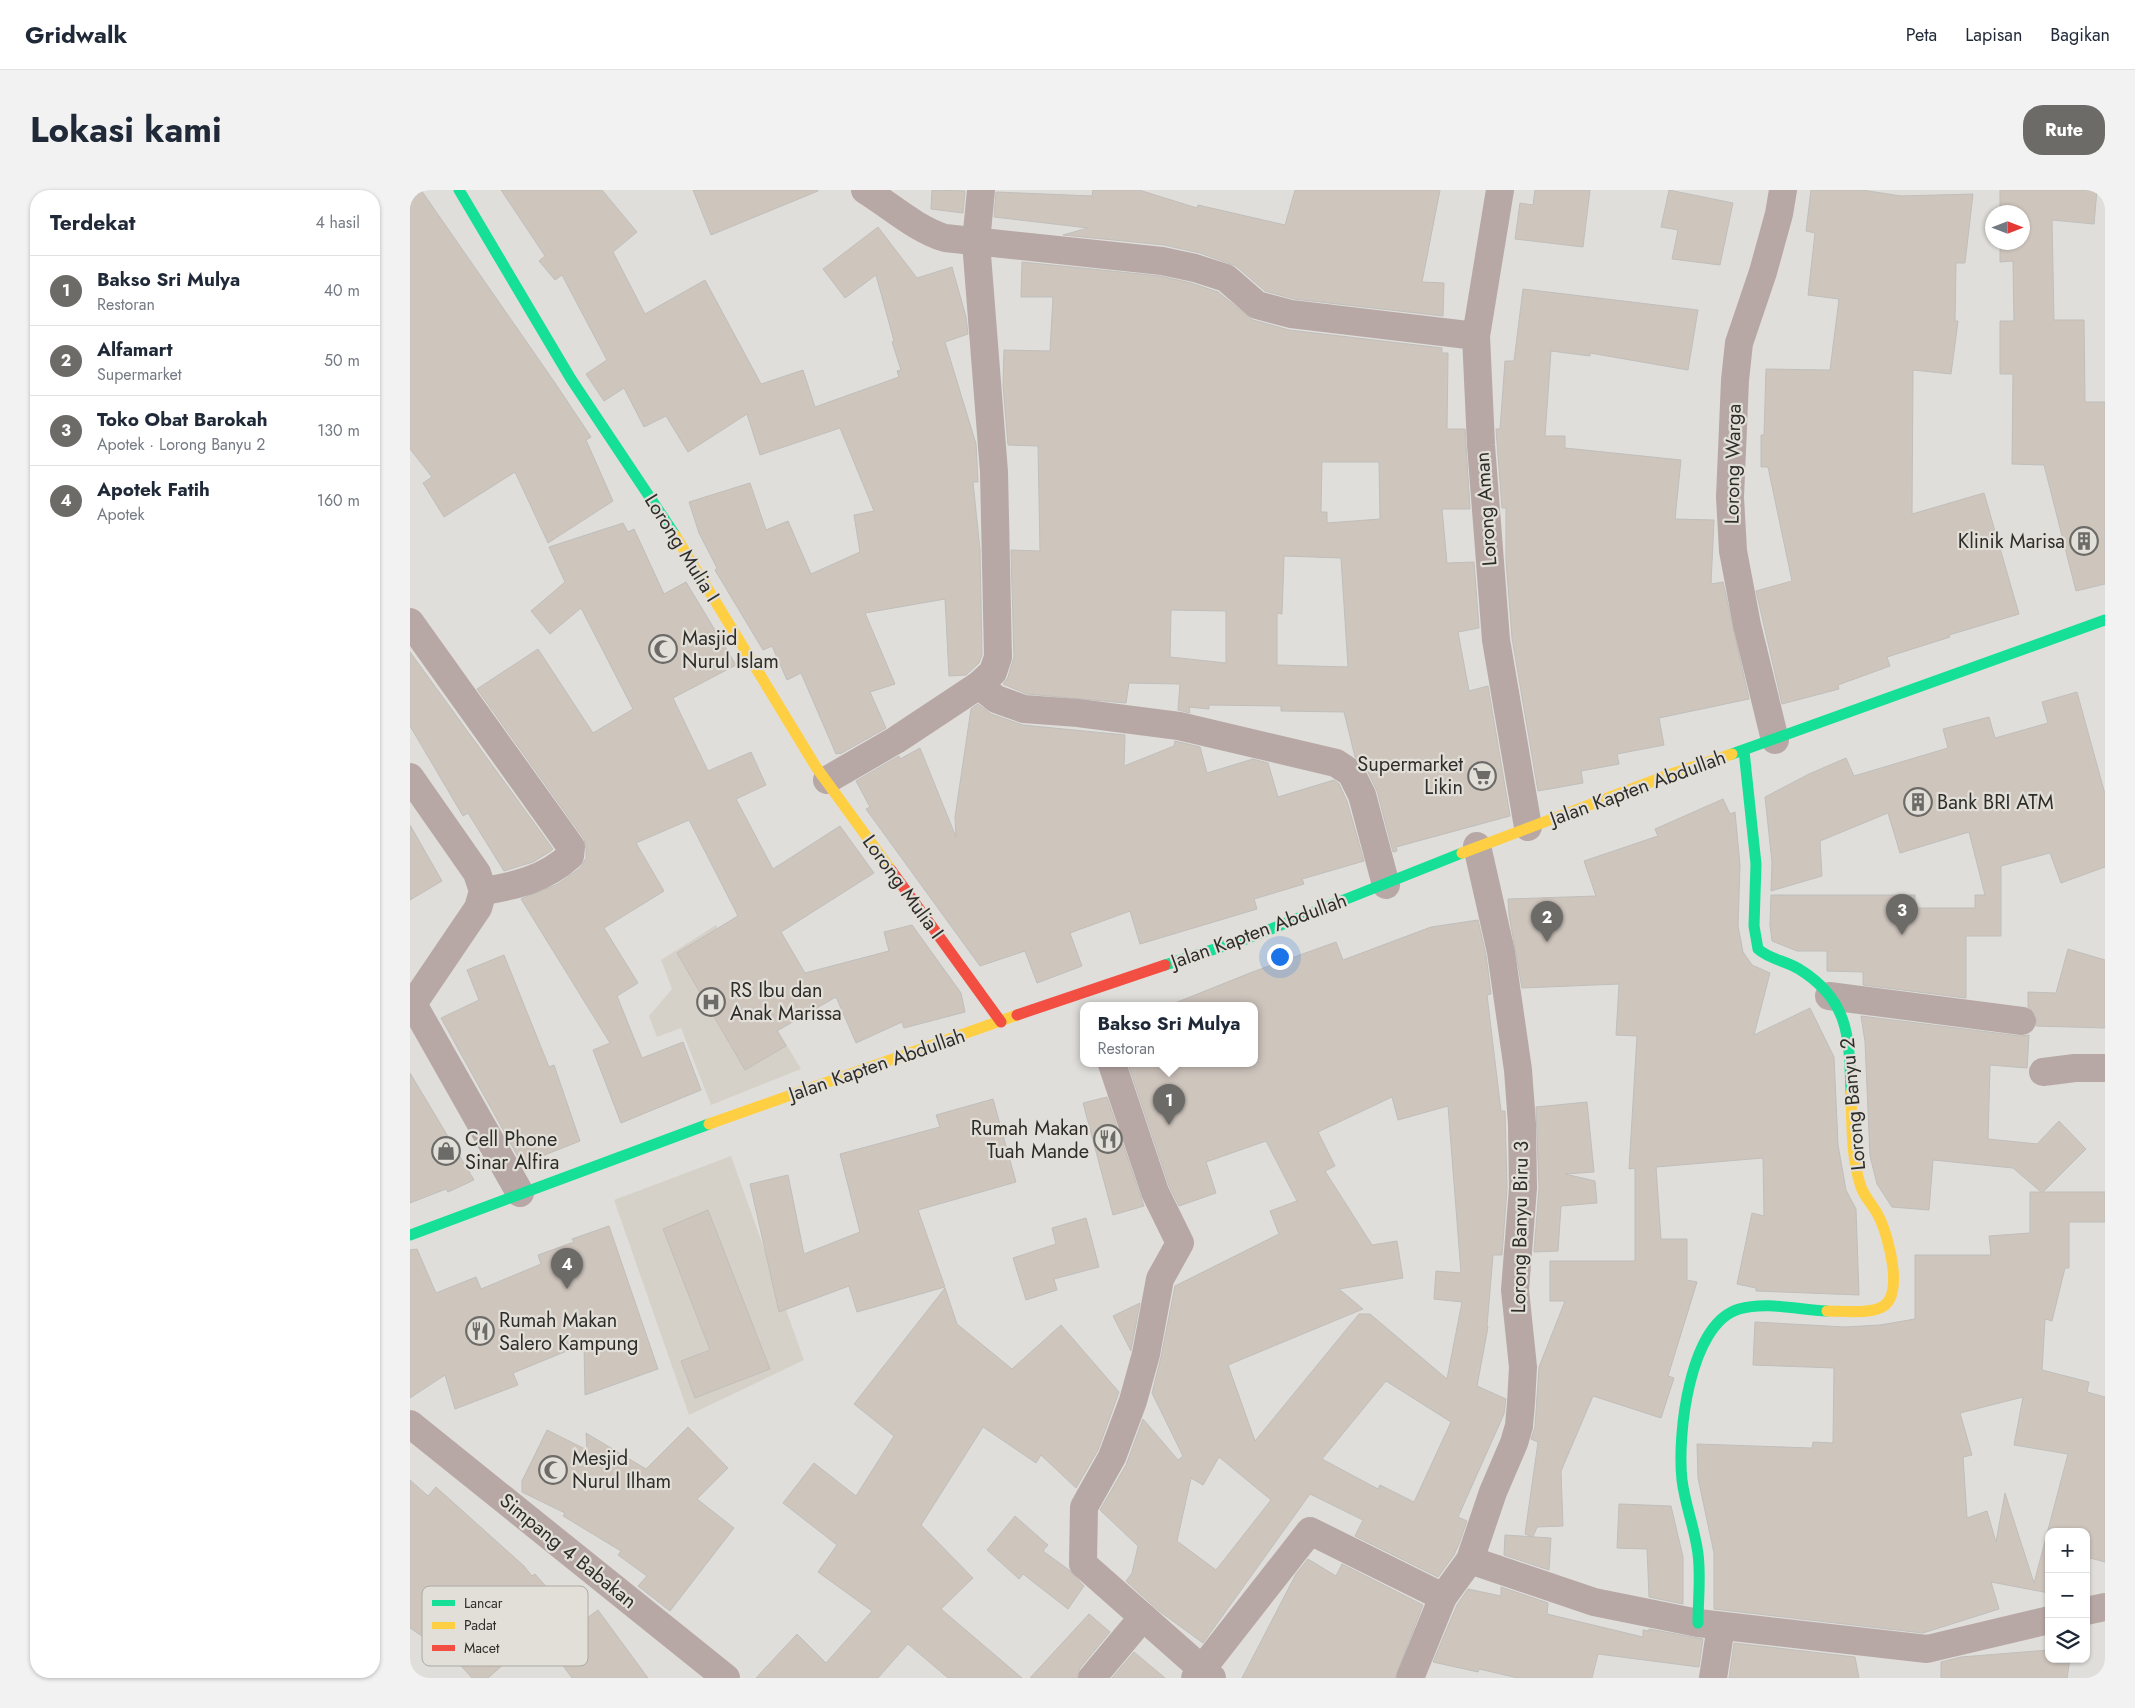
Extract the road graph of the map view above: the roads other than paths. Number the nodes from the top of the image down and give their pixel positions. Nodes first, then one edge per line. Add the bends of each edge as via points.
1 (459, 190) edge
2 (865, 190) edge
3 (981, 190) edge
4 (1500, 190) edge
5 (1783, 190) edge
6 (976, 242) junction
7 (1476, 336) junction
8 (2105, 620) edge
9 (410, 622) edge
10 (979, 685) junction
11 (1775, 740) junction
12 (1744, 750) junction
13 (410, 777) edge
14 (826, 780) junction
15 (1528, 827) junction
16 (1477, 846) junction
17 (1386, 885) junction
18 (483, 891) junction
19 (1829, 996) junction
20 (1090, 998) edge
21 (412, 1002) edge
22 (2022, 1021) dead end
23 (1001, 1022) junction
24 (1113, 1067) edge
25 (2105, 1068) edge
26 (2043, 1072) dead end
27 (520, 1194) junction
28 (410, 1235) edge
29 (410, 1424) edge
30 (1470, 1560) junction
31 (1443, 1597) junction
32 (2105, 1607) edge
33 (2090, 1610) edge
34 (1143, 1617) junction
35 (2045, 1621) edge
36 (1709, 1625) junction
37 (1202, 1675) edge
38 (726, 1678) edge
39 (1092, 1678) edge
40 (1410, 1678) edge
41 (1713, 1678) edge

1 - 14 street, Lorong Mulia I via 571,379 682,546
2 - 6 street via 935,235
3 - 6 street
4 - 7 street, Lorong Aman
5 - 11 street, Lorong Warga via 1763,272 1739,344 1730,497 1733,550 1747,625
6 - 7 street via 1162,261 1226,278 1263,308
6 - 10 street via 994,472 998,657 992,672
7 - 15 street, Lorong Aman via 1496,640
8 - 11 street, Jalan Kapten Abdullah
9 - 18 street via 571,847 570,856 544,876
10 - 14 street via 896,740
10 - 17 street via 996,699 1024,709 1179,726 1336,763 1352,773 1362,794
11 - 12 street, Jalan Kapten Abdullah
12 - 15 street, Jalan Kapten Abdullah
12 - 19 street, Lorong Banyu 2 via 1756,864 1754,926 1758,949 1804,971
13 - 18 street via 477,873
14 - 23 street, Lorong Mulia I
15 - 16 street, Jalan Kapten Abdullah
16 - 17 street, Jalan Kapten Abdullah
16 - 30 street, Lorong Banyu Biru 3 via 1501,952 1518,1070 1523,1188 1515,1290 1523,1367 1516,1435
17 - 20 street, Jalan Kapten Abdullah
18 - 21 street via 474,916
19 - 22 street
19 - 36 street, Lorong Banyu 2 via 1844,1021 1849,1037 1858,1172 1861,1186 1880,1218 1891,1251 1892,1298 1883,1308 1835,1311 1749,1307 1723,1317 1710,1334 1695,1369 1681,1440 1682,1481 1693,1525
20 - 23 street, Jalan Kapten Abdullah
21 - 27 street
23 - 27 street, Jalan Kapten Abdullah via 839,1077
24 - 34 street via 1155,1192 1180,1244 1160,1279 1146,1354 1133,1400 1112,1457 1084,1507 1083,1564
25 - 26 street
27 - 28 street, Jalan Kapten Abdullah
29 - 38 street, Simpang 4 Babakan
30 - 31 street, Lorong Banyu Biru 3
30 - 36 street via 1594,1602
31 - 37 street via 1310,1532
31 - 40 street, Lorong Banyu Biru 3
32 - 33 street
34 - 37 street
34 - 39 street
35 - 36 street via 1927,1649
36 - 41 street

